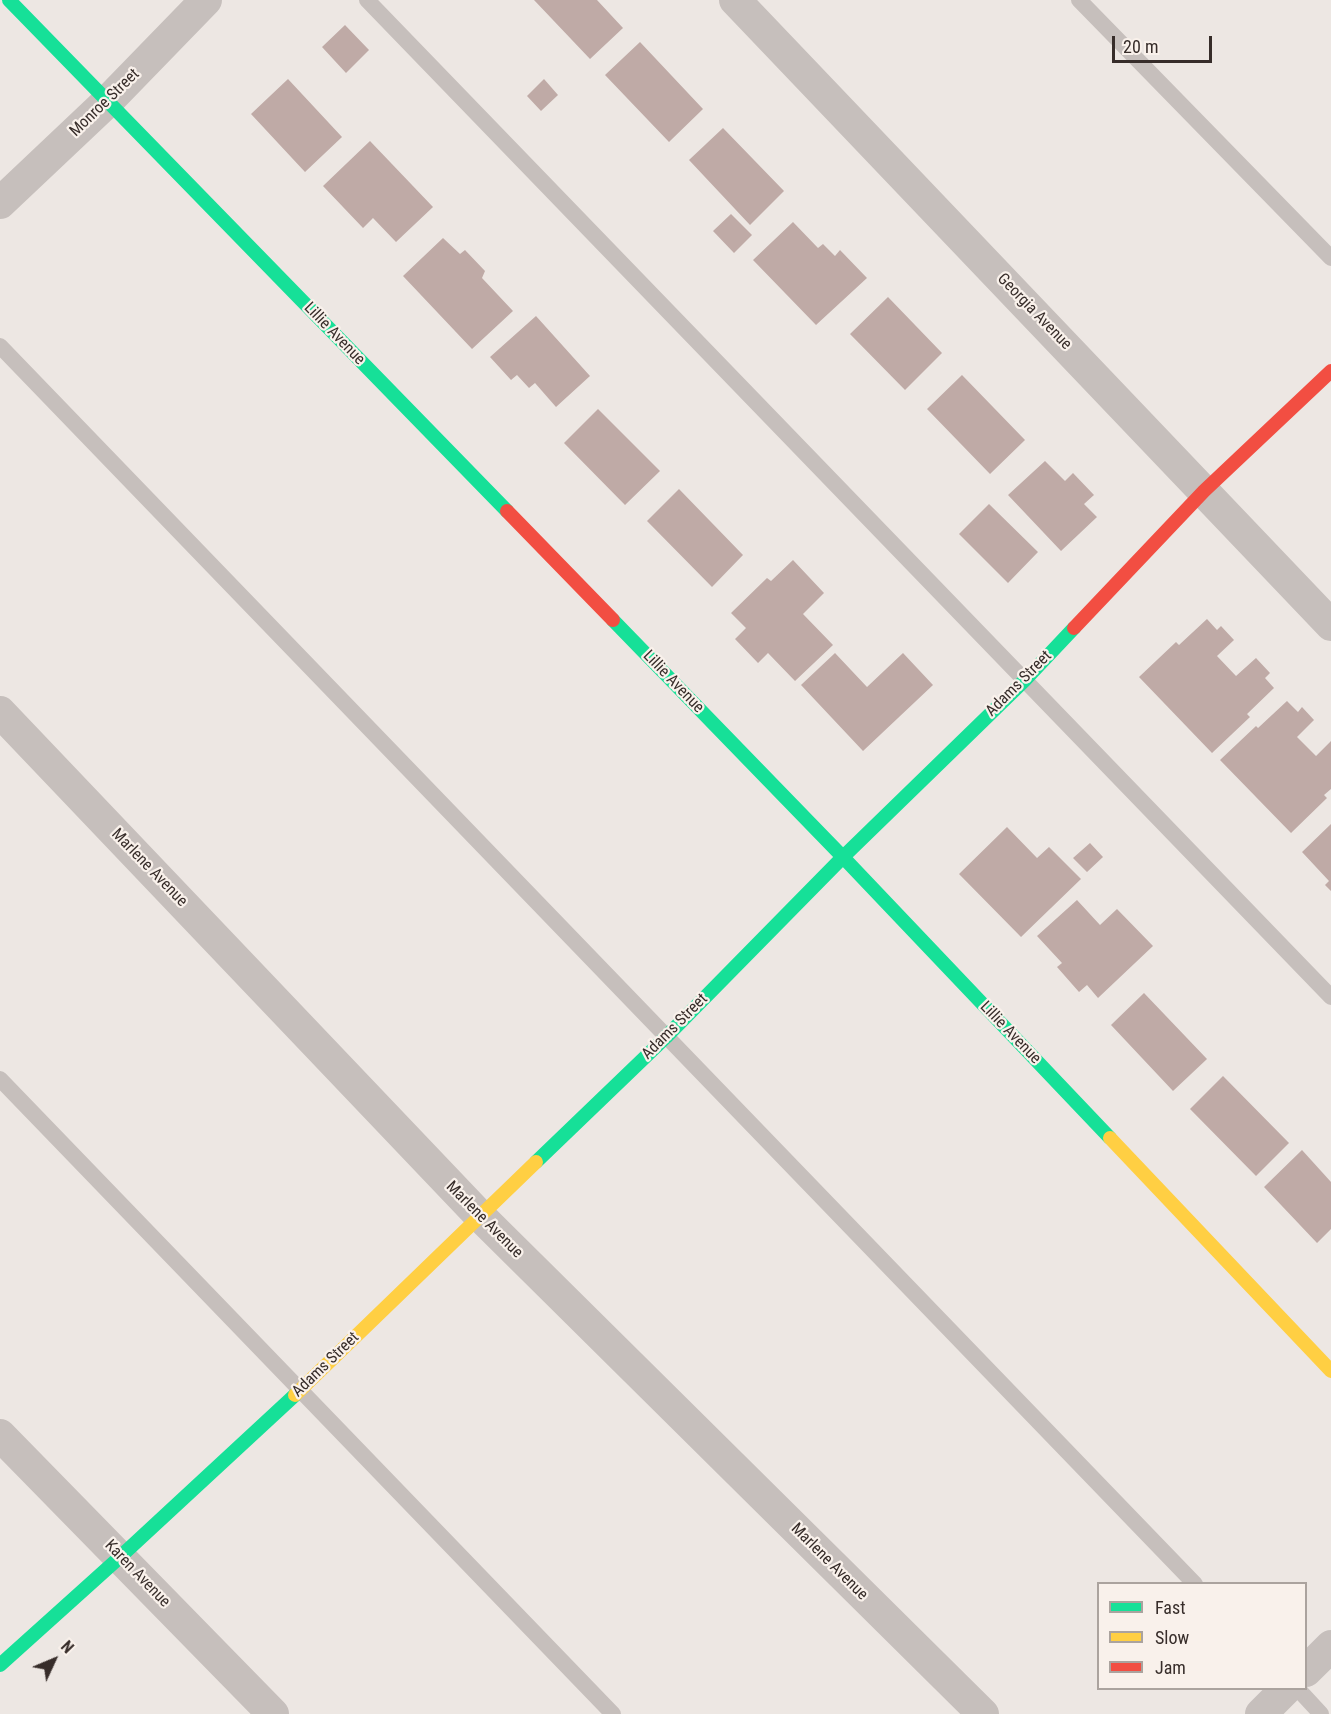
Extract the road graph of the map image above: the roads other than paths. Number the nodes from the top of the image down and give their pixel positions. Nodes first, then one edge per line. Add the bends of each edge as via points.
1 (9, 0) edge
2 (206, 0) edge
3 (367, 0) edge
4 (735, 0) edge
5 (1079, 0) edge
6 (108, 101) junction
7 (0, 203) edge
8 (1331, 258) edge
9 (0, 346) edge
10 (1331, 371) edge
11 (1204, 491) junction
12 (1331, 626) edge
13 (1025, 680) junction
14 (0, 712) edge
15 (843, 857) junction
16 (1331, 997) edge
17 (666, 1037) junction
18 (0, 1079) edge
19 (480, 1216) junction
20 (1331, 1371) edge
21 (300, 1390) junction
22 (0, 1435) edge
23 (120, 1557) junction
24 (1193, 1582) edge
25 (1331, 1646) edge
26 (0, 1665) edge
27 (1307, 1669) edge
28 (1286, 1690) edge
29 (1298, 1690) edge
30 (273, 1714) edge
31 (614, 1714) edge
32 (983, 1714) edge
33 (1261, 1714) edge
34 (1321, 1714) edge

1 - 6 street, Lillie Avenue
2 - 6 street, Monroe Street
3 - 13 lane
4 - 11 street, Georgia Avenue
5 - 8 lane
6 - 7 street, Monroe Street
6 - 15 street, Lillie Avenue
9 - 17 lane
10 - 11 street, Adams Street
11 - 12 street, Georgia Avenue
11 - 13 street, Adams Street
13 - 15 street, Adams Street
13 - 16 lane
14 - 19 street, Marlene Avenue
15 - 17 street, Adams Street
15 - 20 street, Lillie Avenue
17 - 19 street, Adams Street
17 - 24 lane
18 - 21 lane
19 - 21 street, Adams Street
19 - 32 street, Marlene Avenue
21 - 23 street, Adams Street
21 - 31 lane
22 - 23 street, Karen Avenue
23 - 26 street, Adams Street
23 - 30 street, Karen Avenue
25 - 27 street
28 - 33 street
29 - 34 lane

